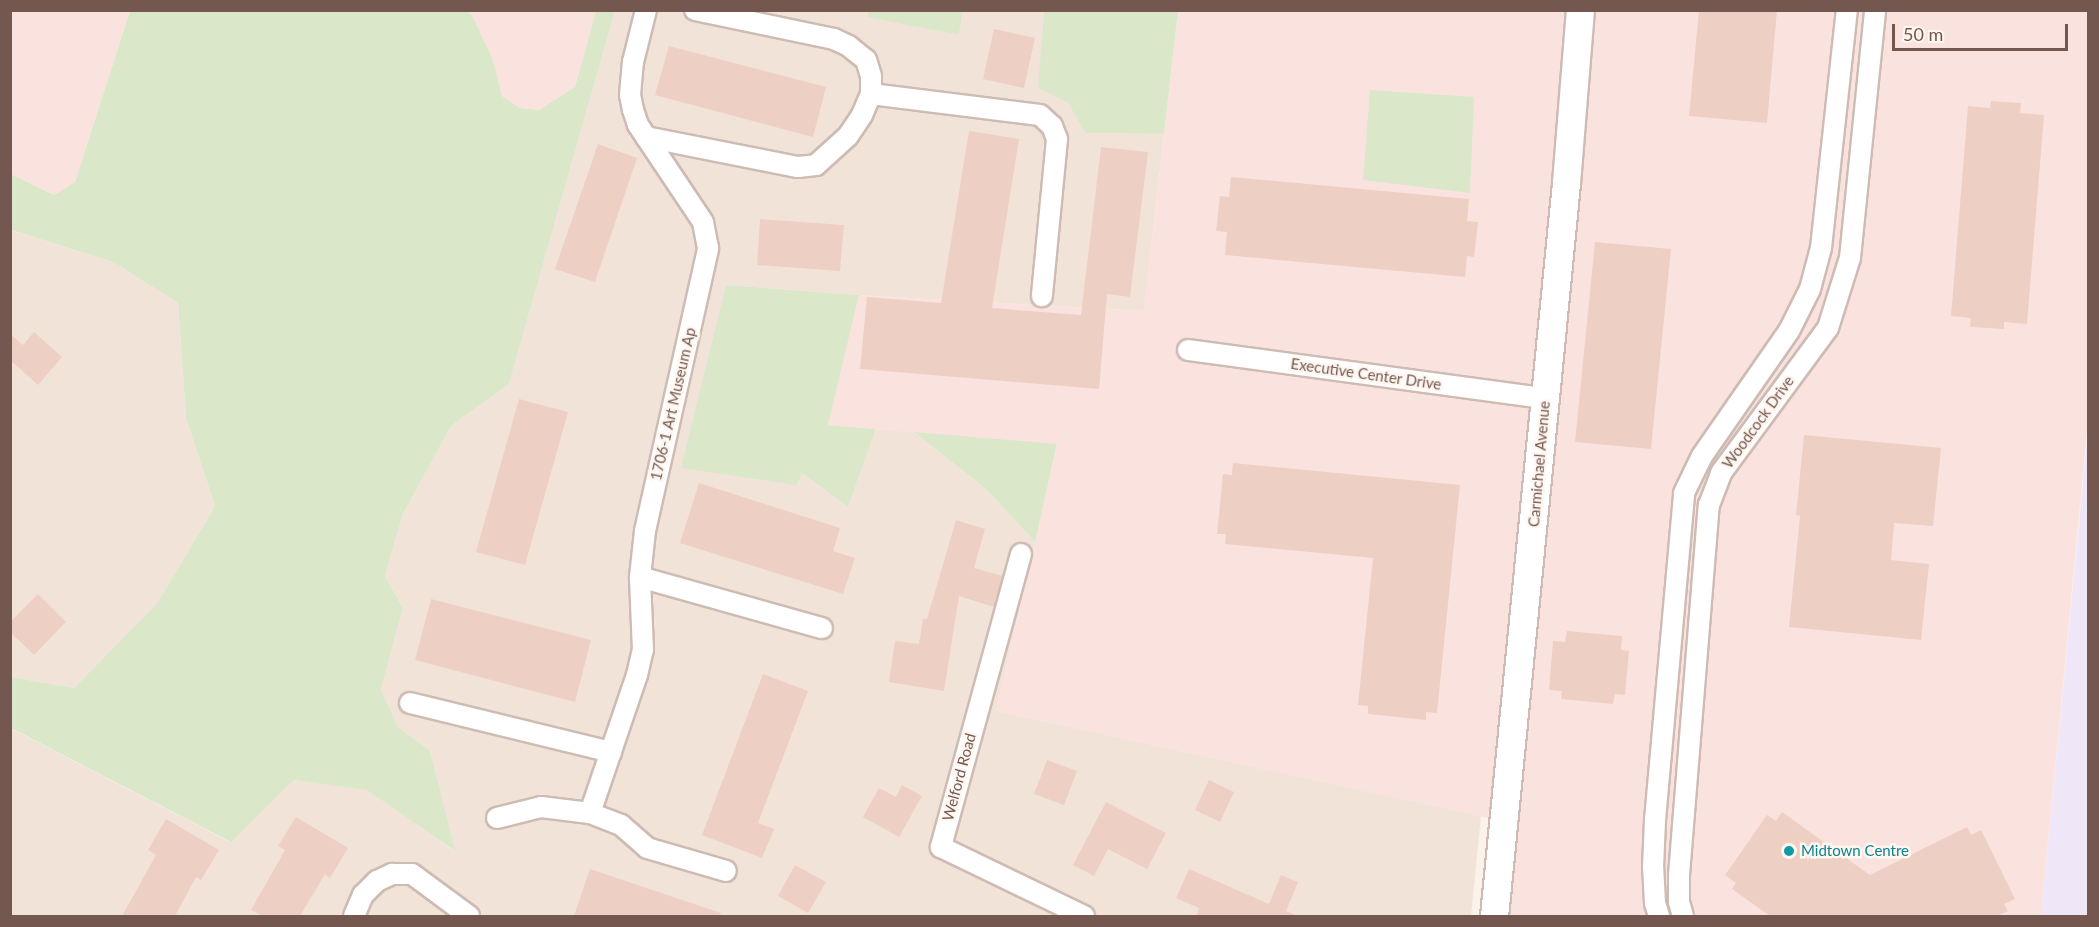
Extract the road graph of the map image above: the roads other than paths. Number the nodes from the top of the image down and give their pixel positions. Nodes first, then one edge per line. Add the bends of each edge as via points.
1 (646, 10) edge
2 (695, 10) edge
3 (1580, 10) edge
4 (1847, 10) edge
5 (1875, 10) edge
6 (871, 94) junction
7 (646, 136) junction
8 (1042, 296) dead end
9 (1188, 350) dead end
10 (1545, 398) junction
11 (1021, 554) dead end
12 (640, 577) junction
13 (822, 628) dead end
14 (410, 703) dead end
15 (611, 752) junction
16 (591, 813) junction
17 (497, 818) dead end
18 (726, 871) dead end
19 (354, 916) edge
20 (469, 916) edge
21 (1084, 916) edge
22 (1494, 916) edge
23 (1659, 916) edge
24 (1683, 916) edge

1 - 7 street, 1706-1 Art Museum Ap via 633,62 630,95 638,124
2 - 6 street via 834,39 849,46 866,60 872,76
3 - 10 street, Carmichael Avenue
4 - 23 street, Woodcock Drive via 1821,248 1810,289 1789,331 1702,456 1684,493 1655,820 1653,868
5 - 24 street, Woodcock Drive via 1850,258 1828,328 1721,473 1709,505 1679,875
6 - 7 street via 848,136 816,165 798,167
6 - 8 street via 1040,115 1052,126 1057,140
7 - 12 street, 1706-1 Art Museum Ap via 703,222 708,248 655,482
9 - 10 street, Executive Center Drive
10 - 22 street, Carmichael Avenue
11 - 21 street, Welford Road via 940,847
12 - 13 street
12 - 15 street, 1706-1 Art Museum Ap via 642,650
14 - 15 street
15 - 16 street, 1706-1 Art Museum Ap
16 - 17 street via 541,807
16 - 18 street via 621,825 647,848
19 - 20 street via 363,895 377,881 392,874 412,874

